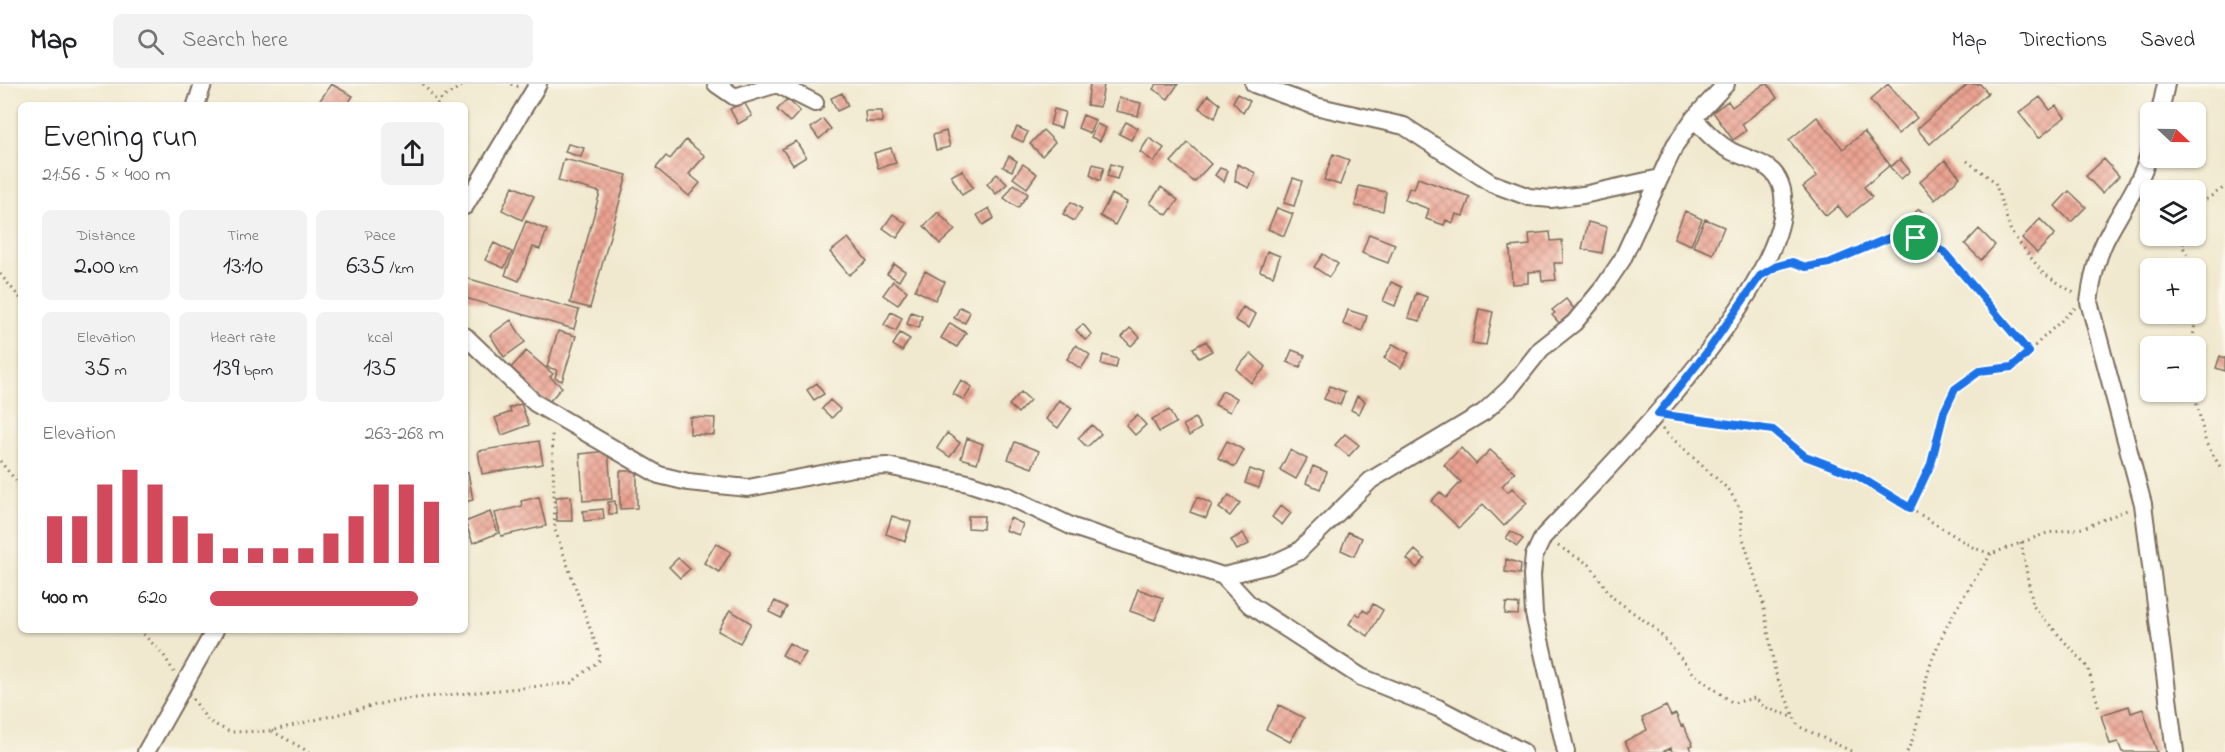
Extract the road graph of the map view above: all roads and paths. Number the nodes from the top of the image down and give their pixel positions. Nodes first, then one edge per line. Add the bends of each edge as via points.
1 (203, 84) edge
2 (423, 84) edge
3 (465, 84) edge
4 (538, 84) edge
5 (716, 84) edge
6 (1254, 84) edge
7 (1726, 84) edge
8 (2166, 84) edge
9 (197, 102) edge
10 (436, 102) edge
11 (439, 102) edge
12 (2162, 102) edge
13 (815, 103) dead end
14 (1694, 118) junction
15 (1967, 161) dead end
16 (2144, 168) edge
17 (1660, 178) junction
18 (2225, 187) edge
19 (2206, 199) edge
20 (468, 201) edge
21 (0, 274) edge
22 (1760, 276) junction
23 (18, 295) edge
24 (2089, 302) junction
25 (468, 339) edge
26 (2029, 352) junction
27 (2196, 402) edge
28 (552, 413) junction
29 (1655, 417) junction
30 (0, 461) edge
31 (2222, 470) dead end
32 (18, 483) edge
33 (2143, 504) junction
34 (1910, 508) junction
35 (1543, 537) junction
36 (2021, 542) junction
37 (1990, 554) junction
38 (1223, 576) junction
39 (142, 633) edge
40 (213, 633) edge
41 (184, 685) junction
42 (2099, 708) dead end
43 (1793, 717) junction
44 (270, 730) junction
45 (146, 752) edge
46 (309, 752) edge
47 (1523, 752) edge
48 (1566, 752) edge
49 (1853, 752) edge
50 (1907, 752) edge
51 (2175, 752) edge

1 - 9 street
2 - 10 path
3 - 11 path
4 - 20 street
5 - 13 street via 735,98 777,84
6 - 17 street via 1315,106 1404,126 1491,183 1528,197 1583,195
7 - 14 street
8 - 12 street
14 - 17 street via 1675,145
14 - 22 street via 1712,139 1731,152 1764,165 1777,177 1783,212
15 - 24 path via 1995,182 2011,232 2043,273
16 - 24 street via 2133,196 2107,236 2092,276
17 - 38 street via 1622,260 1603,288 1574,323 1541,349 1510,388 1484,412 1371,480 1298,552 1270,565
18 - 19 path
21 - 23 path
22 - 26 path via 1792,262 1806,267 1829,263 1896,235 1916,238 1944,252
22 - 29 street
24 - 26 path via 2072,309
24 - 33 street
25 - 28 street via 535,403
26 - 34 path via 2012,367 1980,371 1955,389 1944,412 1931,464
27 - 31 path via 2206,443
28 - 38 street via 659,476 748,488 853,468 887,466 968,483 1073,527
28 - 44 path via 555,530 601,659 570,683 396,700
29 - 34 path via 1773,430 1805,456 1858,476
29 - 35 street
29 - 43 path via 1729,490 1741,510 1742,535 1763,603 1775,672
30 - 32 path
33 - 36 path via 2083,528 2047,533
33 - 51 street
34 - 37 path
35 - 43 path via 1590,565 1612,597 1657,630 1694,674 1733,703 1755,698 1764,708
35 - 48 street via 1534,556 1534,614
36 - 37 path
36 - 42 path via 2033,606 2088,668
37 - 50 path via 1941,637
38 - 47 street via 1250,605 1361,677 1438,708
39 - 41 path via 163,654
40 - 41 street
41 - 44 path via 208,721 230,732
41 - 45 street
43 - 49 path via 1798,726
44 - 46 path

